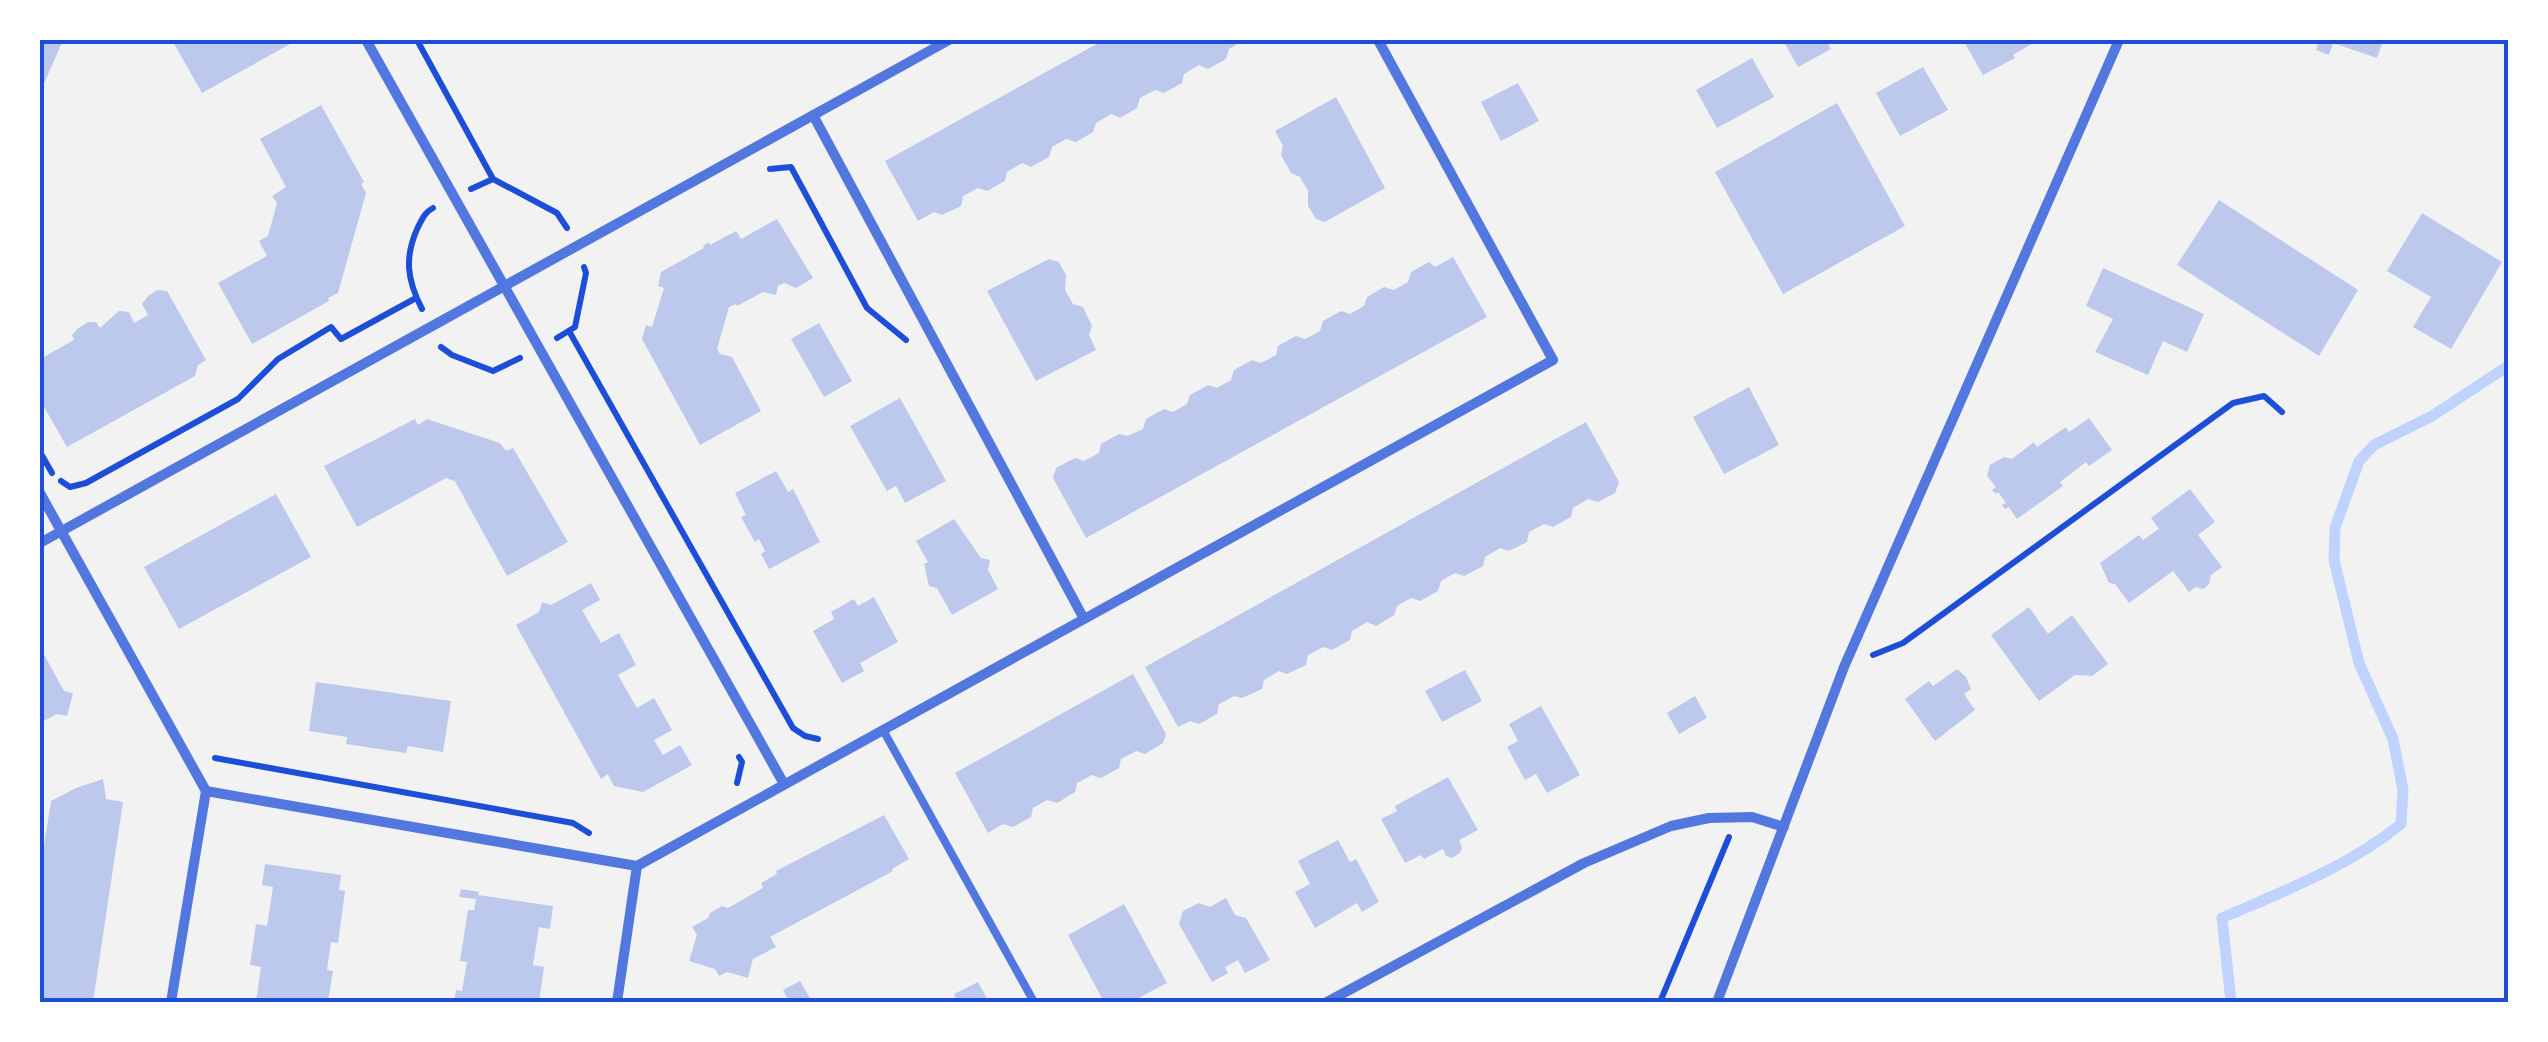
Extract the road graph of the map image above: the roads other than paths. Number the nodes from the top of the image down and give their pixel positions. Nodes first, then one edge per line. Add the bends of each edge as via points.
1 (366, 40) edge
2 (950, 40) edge
3 (1378, 40) edge
4 (2120, 40) edge
5 (813, 115) junction
6 (504, 288) junction
7 (40, 493) edge
8 (62, 531) junction
9 (40, 543) edge
10 (1084, 619) junction
11 (882, 730) junction
12 (784, 784) junction
13 (206, 791) junction
14 (1784, 827) junction
15 (637, 866) junction
16 (171, 1002) edge
17 (616, 1002) edge
18 (1034, 1002) edge
19 (1327, 1002) edge
20 (1717, 1002) edge

1 - 6 street
2 - 5 street
3 - 10 street via 1554,360
4 - 14 street via 1844,668
5 - 6 street
5 - 10 street
6 - 8 street
6 - 12 street
7 - 8 street
8 - 9 street
8 - 13 street
10 - 11 street
11 - 12 street
11 - 18 lane
12 - 15 street
13 - 15 street
13 - 16 street
14 - 19 street via 1752,817 1672,826 1584,863
14 - 20 street
15 - 17 street

